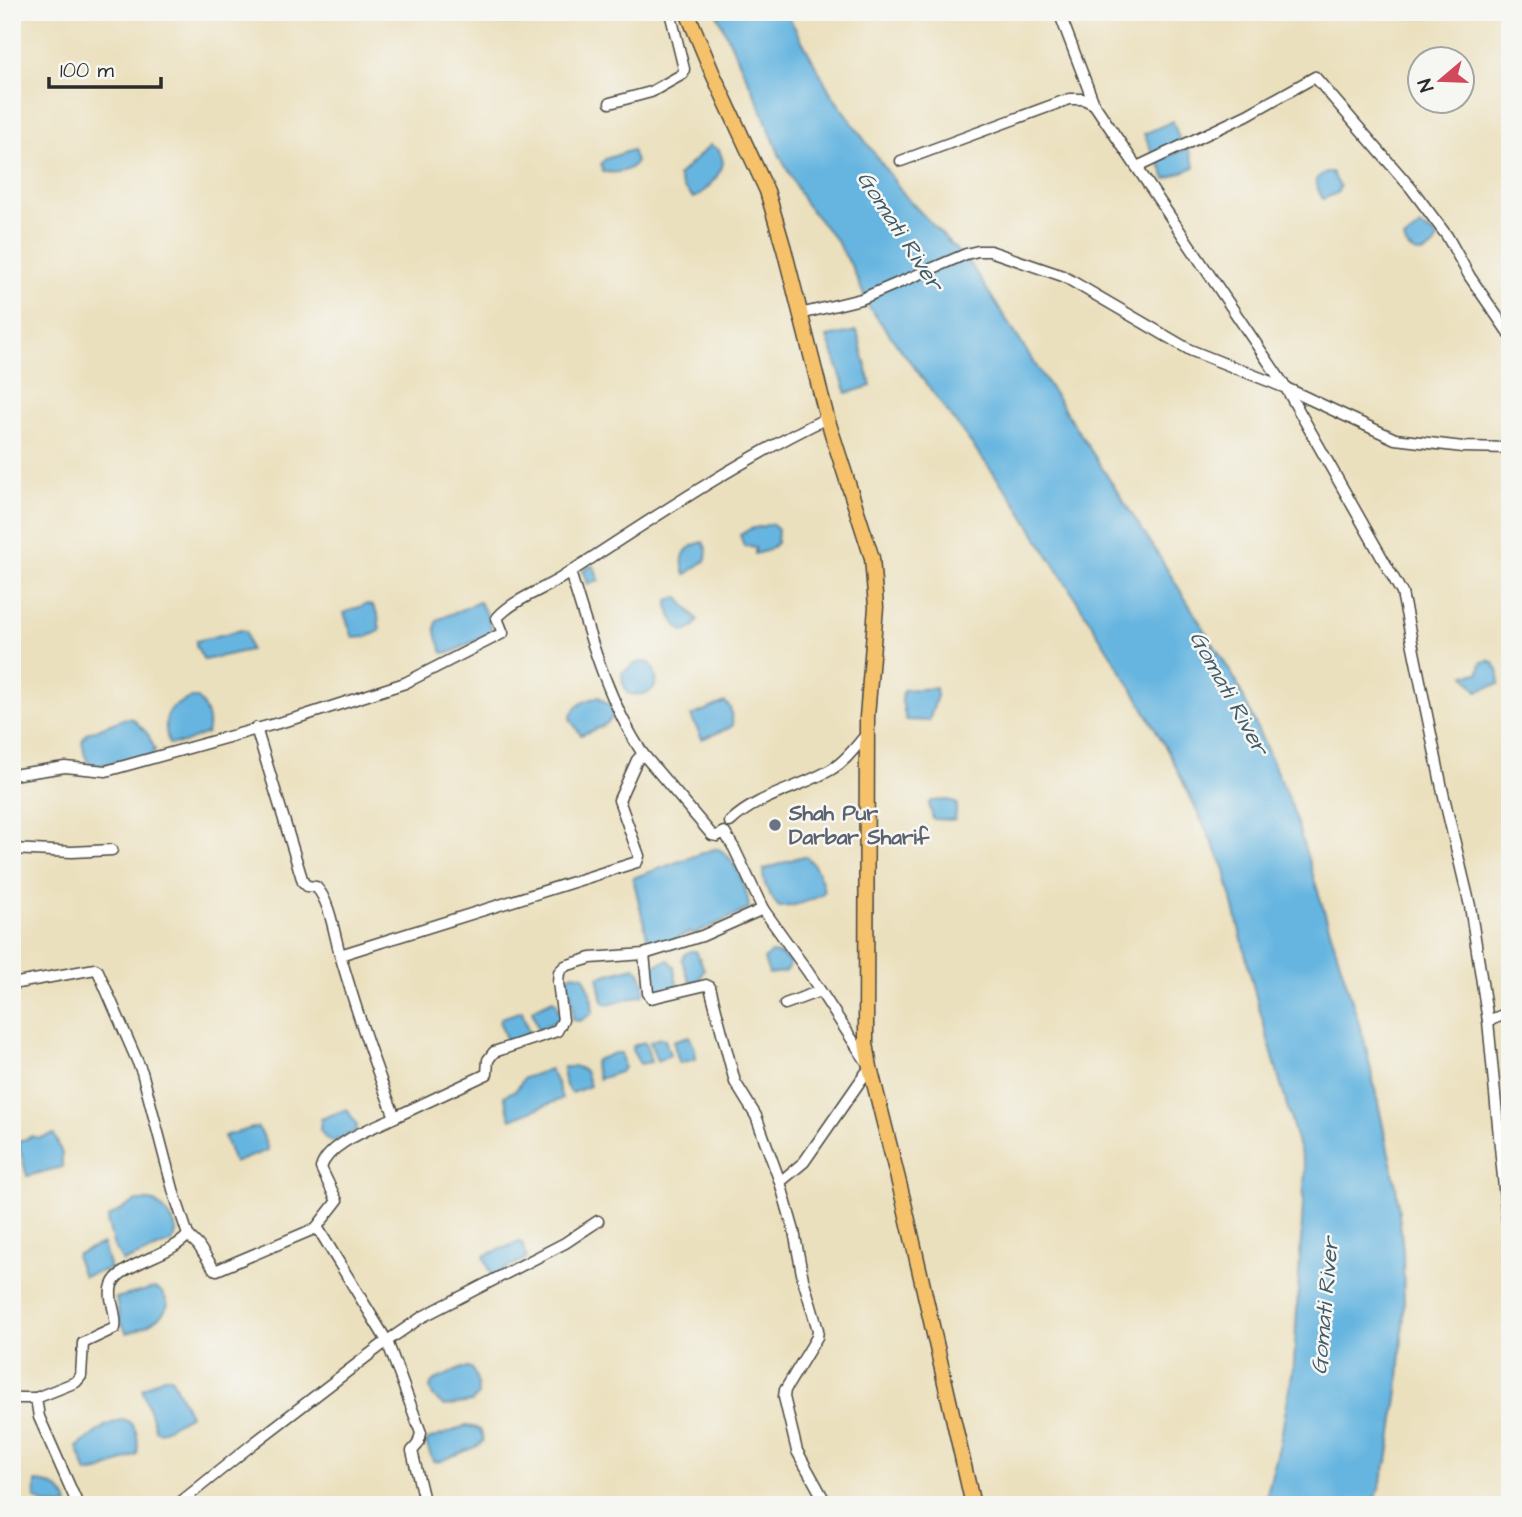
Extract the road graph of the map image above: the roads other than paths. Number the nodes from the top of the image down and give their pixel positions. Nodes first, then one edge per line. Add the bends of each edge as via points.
1 (670, 12) edge
2 (687, 12) edge
3 (1059, 12) edge
4 (610, 103) dead end
5 (1094, 104) junction
6 (901, 161) dead end
7 (1137, 167) junction
8 (800, 314) junction
9 (1510, 335) edge
10 (1286, 388) junction
11 (827, 418) junction
12 (1510, 448) edge
13 (570, 572) junction
14 (256, 729) junction
15 (867, 734) junction
16 (643, 754) junction
17 (12, 775) edge
18 (730, 822) dead end
19 (12, 849) edge
20 (112, 850) dead end
21 (763, 909) junction
22 (644, 954) junction
23 (340, 955) junction
24 (12, 984) edge
25 (820, 991) junction
26 (785, 1004) dead end
27 (1510, 1013) edge
28 (1488, 1021) junction
29 (870, 1066) junction
30 (395, 1117) junction
31 (780, 1182) junction
32 (598, 1221) dead end
33 (317, 1228) junction
34 (188, 1235) junction
35 (1510, 1251) edge
36 (387, 1341) junction
37 (12, 1398) edge
38 (36, 1398) junction
39 (78, 1505) edge
40 (177, 1505) edge
41 (425, 1505) edge
42 (827, 1505) edge
43 (973, 1505) edge

1 - 4 street via 683,74 651,92
2 - 8 main road via 767,191
3 - 5 street
5 - 6 street via 1069,99
5 - 7 street
7 - 9 street via 1248,115 1315,77 1411,188
7 - 10 street
8 - 10 street via 861,299 966,254 990,251 1063,276 1189,350
8 - 11 main road
10 - 12 street via 1395,439
10 - 28 street via 1402,593 1470,906
11 - 13 street via 751,459
11 - 15 main road via 872,558 876,607
13 - 14 street via 504,610 497,618 503,633 405,683
13 - 16 street via 593,646
14 - 17 street via 106,771 65,767
14 - 23 street via 303,882 316,887 323,897
15 - 18 street via 834,768
15 - 29 main road via 865,1020
16 - 21 street via 712,835 724,832
16 - 23 street via 619,800 639,856 637,862
19 - 20 street
21 - 22 street via 702,936
21 - 25 street
22 - 30 street via 591,958 565,966 559,972 563,1020 557,1031 494,1052 487,1074
22 - 31 street via 651,998 710,987 735,1082 756,1116
23 - 30 street
24 - 34 street via 98,971 142,1072
25 - 26 street
25 - 29 street
27 - 28 street
28 - 35 street
29 - 31 street via 804,1162
29 - 43 main road
30 - 33 street via 326,1157 321,1168 337,1201
31 - 42 street via 818,1330 784,1398 797,1451
32 - 36 street via 565,1243 422,1317
33 - 34 street via 218,1270
33 - 36 street
34 - 38 street via 180,1244 117,1278 111,1288 114,1328 83,1343 82,1371 76,1382
36 - 40 street
36 - 41 street via 421,1433 412,1451
37 - 38 street
38 - 39 street via 39,1417

